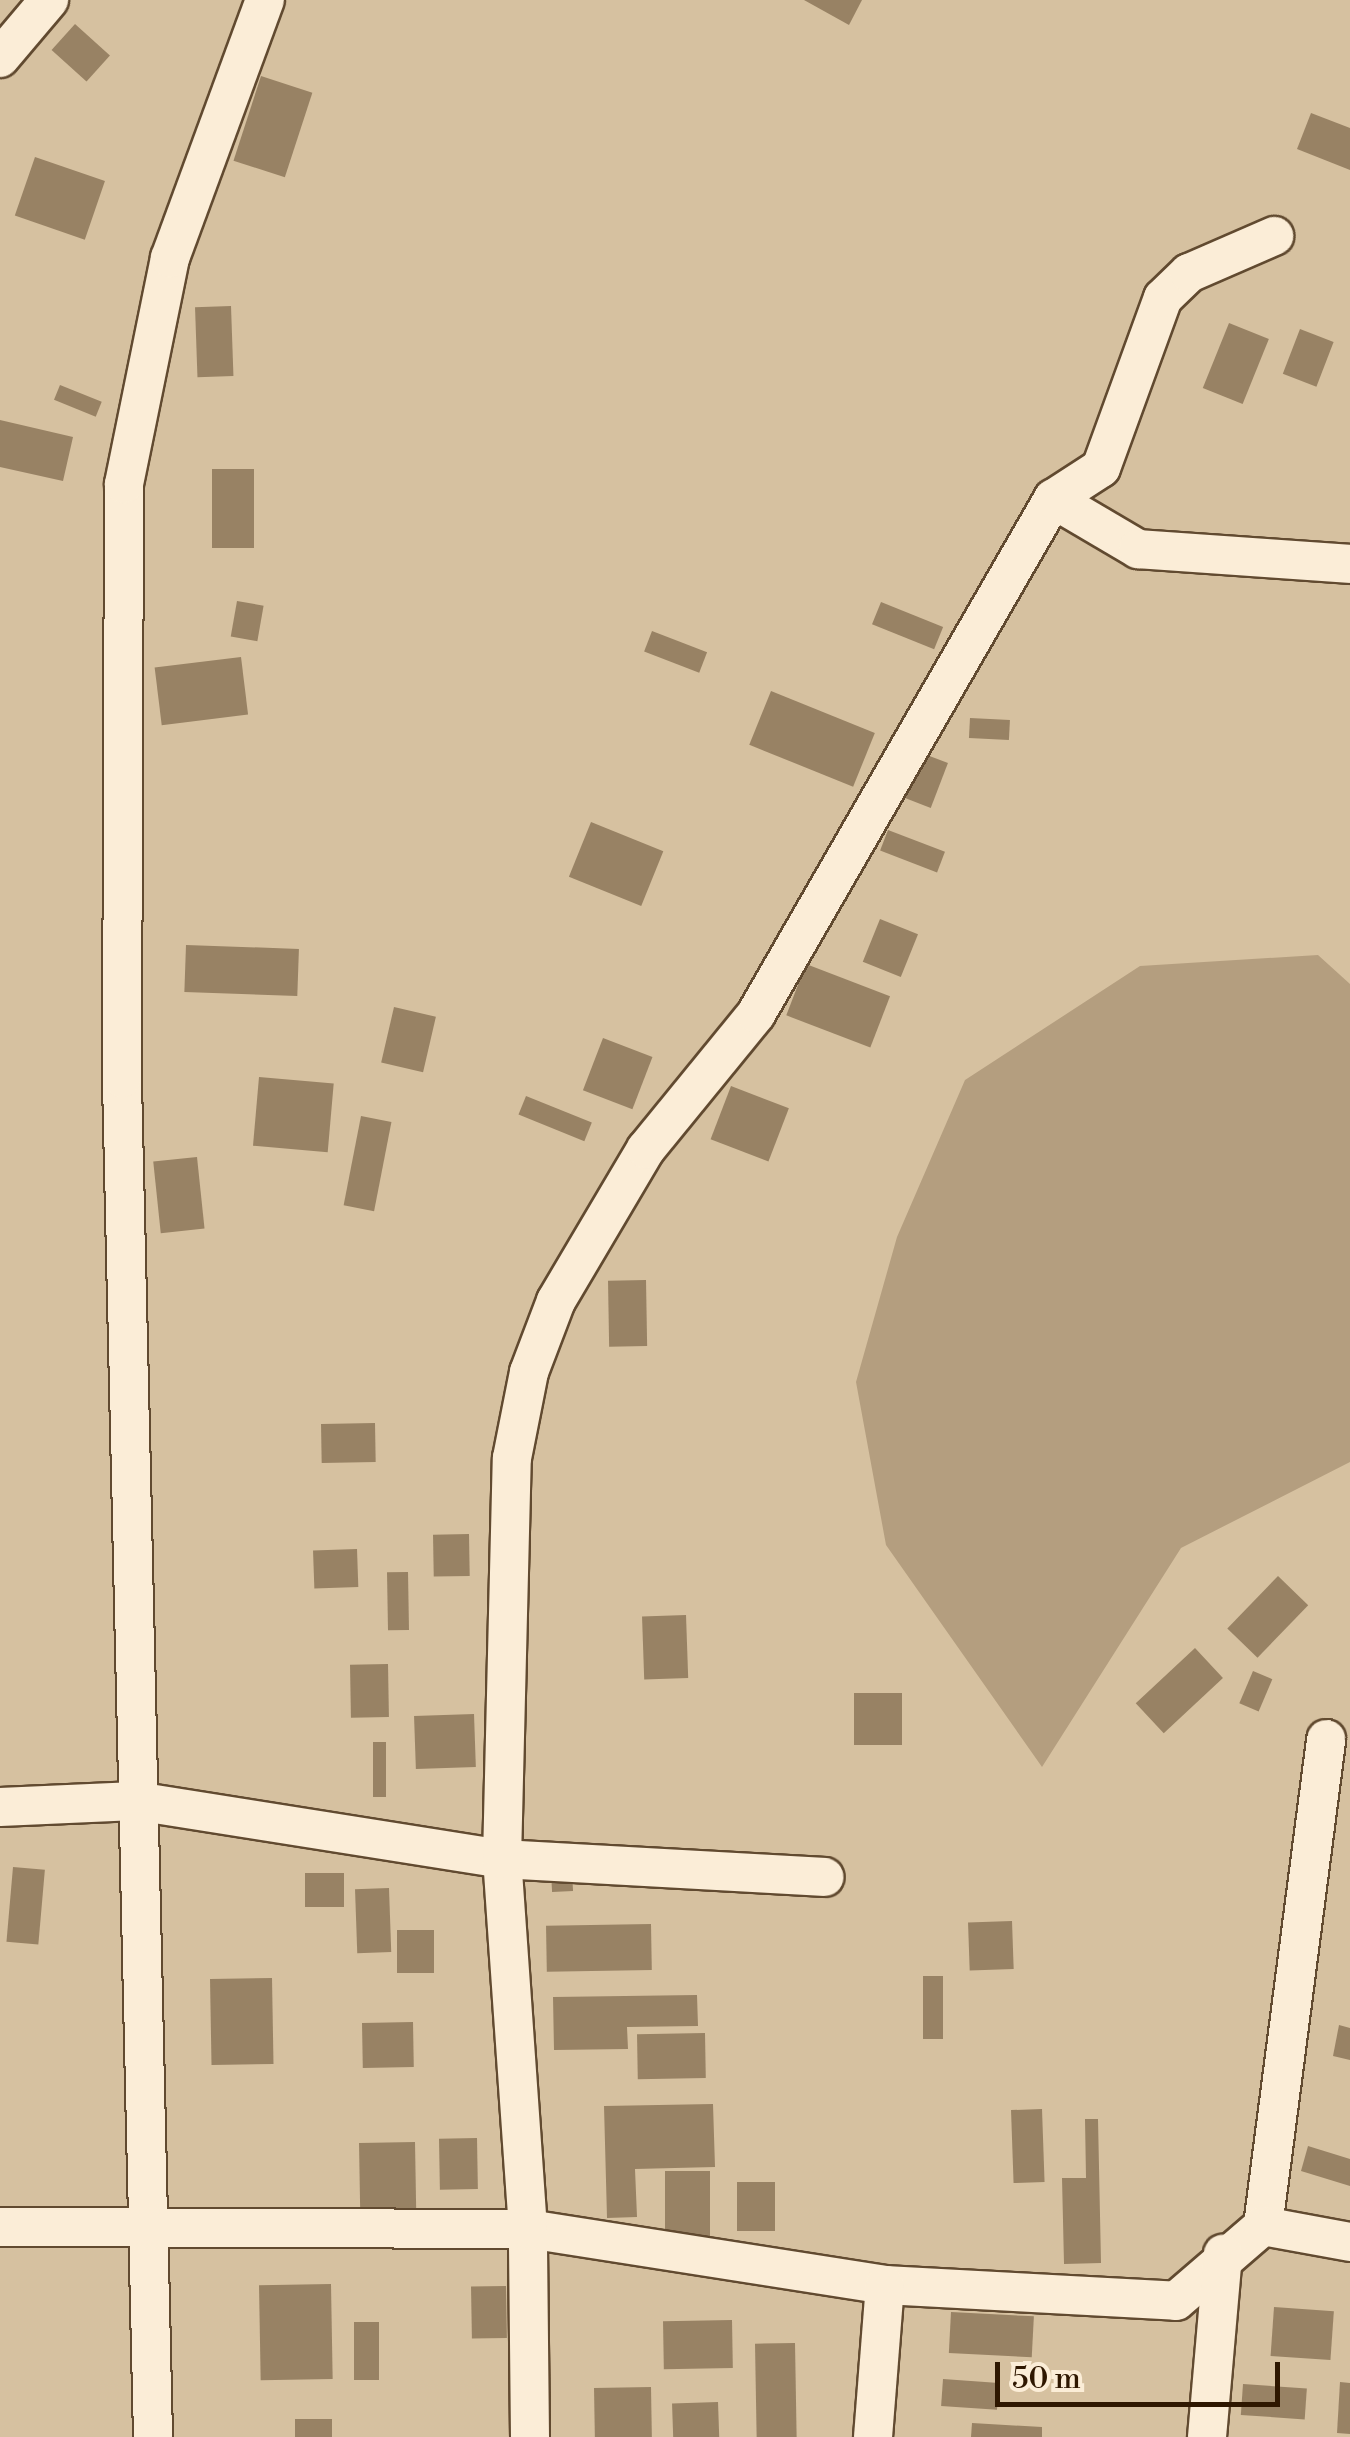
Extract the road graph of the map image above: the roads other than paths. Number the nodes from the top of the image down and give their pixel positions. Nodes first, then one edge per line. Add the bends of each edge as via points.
1 (49, 0) edge
2 (265, 0) edge
3 (0, 58) edge
4 (1274, 236) dead end
5 (1053, 499) junction
6 (1350, 564) edge
7 (1326, 1739) dead end
8 (136, 1801) junction
9 (0, 1807) edge
10 (502, 1859) junction
11 (824, 1877) dead end
12 (1264, 2226) junction
13 (0, 2227) edge
14 (151, 2228) junction
15 (528, 2228) junction
16 (1350, 2242) edge
17 (1224, 2254) junction
18 (885, 2285) junction
19 (153, 2437) edge
20 (530, 2437) edge
21 (873, 2437) edge
22 (1208, 2437) edge

1 - 3 street
2 - 8 street via 170,258 124,484
4 - 5 street via 1189,273 1163,298 1101,468
5 - 6 street via 1138,549
5 - 10 street via 756,1014 646,1149 556,1301 512,1458
7 - 12 street
8 - 9 street
8 - 10 street
8 - 14 street
10 - 11 street
10 - 15 street
12 - 16 street
12 - 17 street
13 - 14 street
14 - 15 street
14 - 19 street
15 - 18 street
15 - 20 street
17 - 18 street via 1176,2301
17 - 22 street
18 - 21 street

